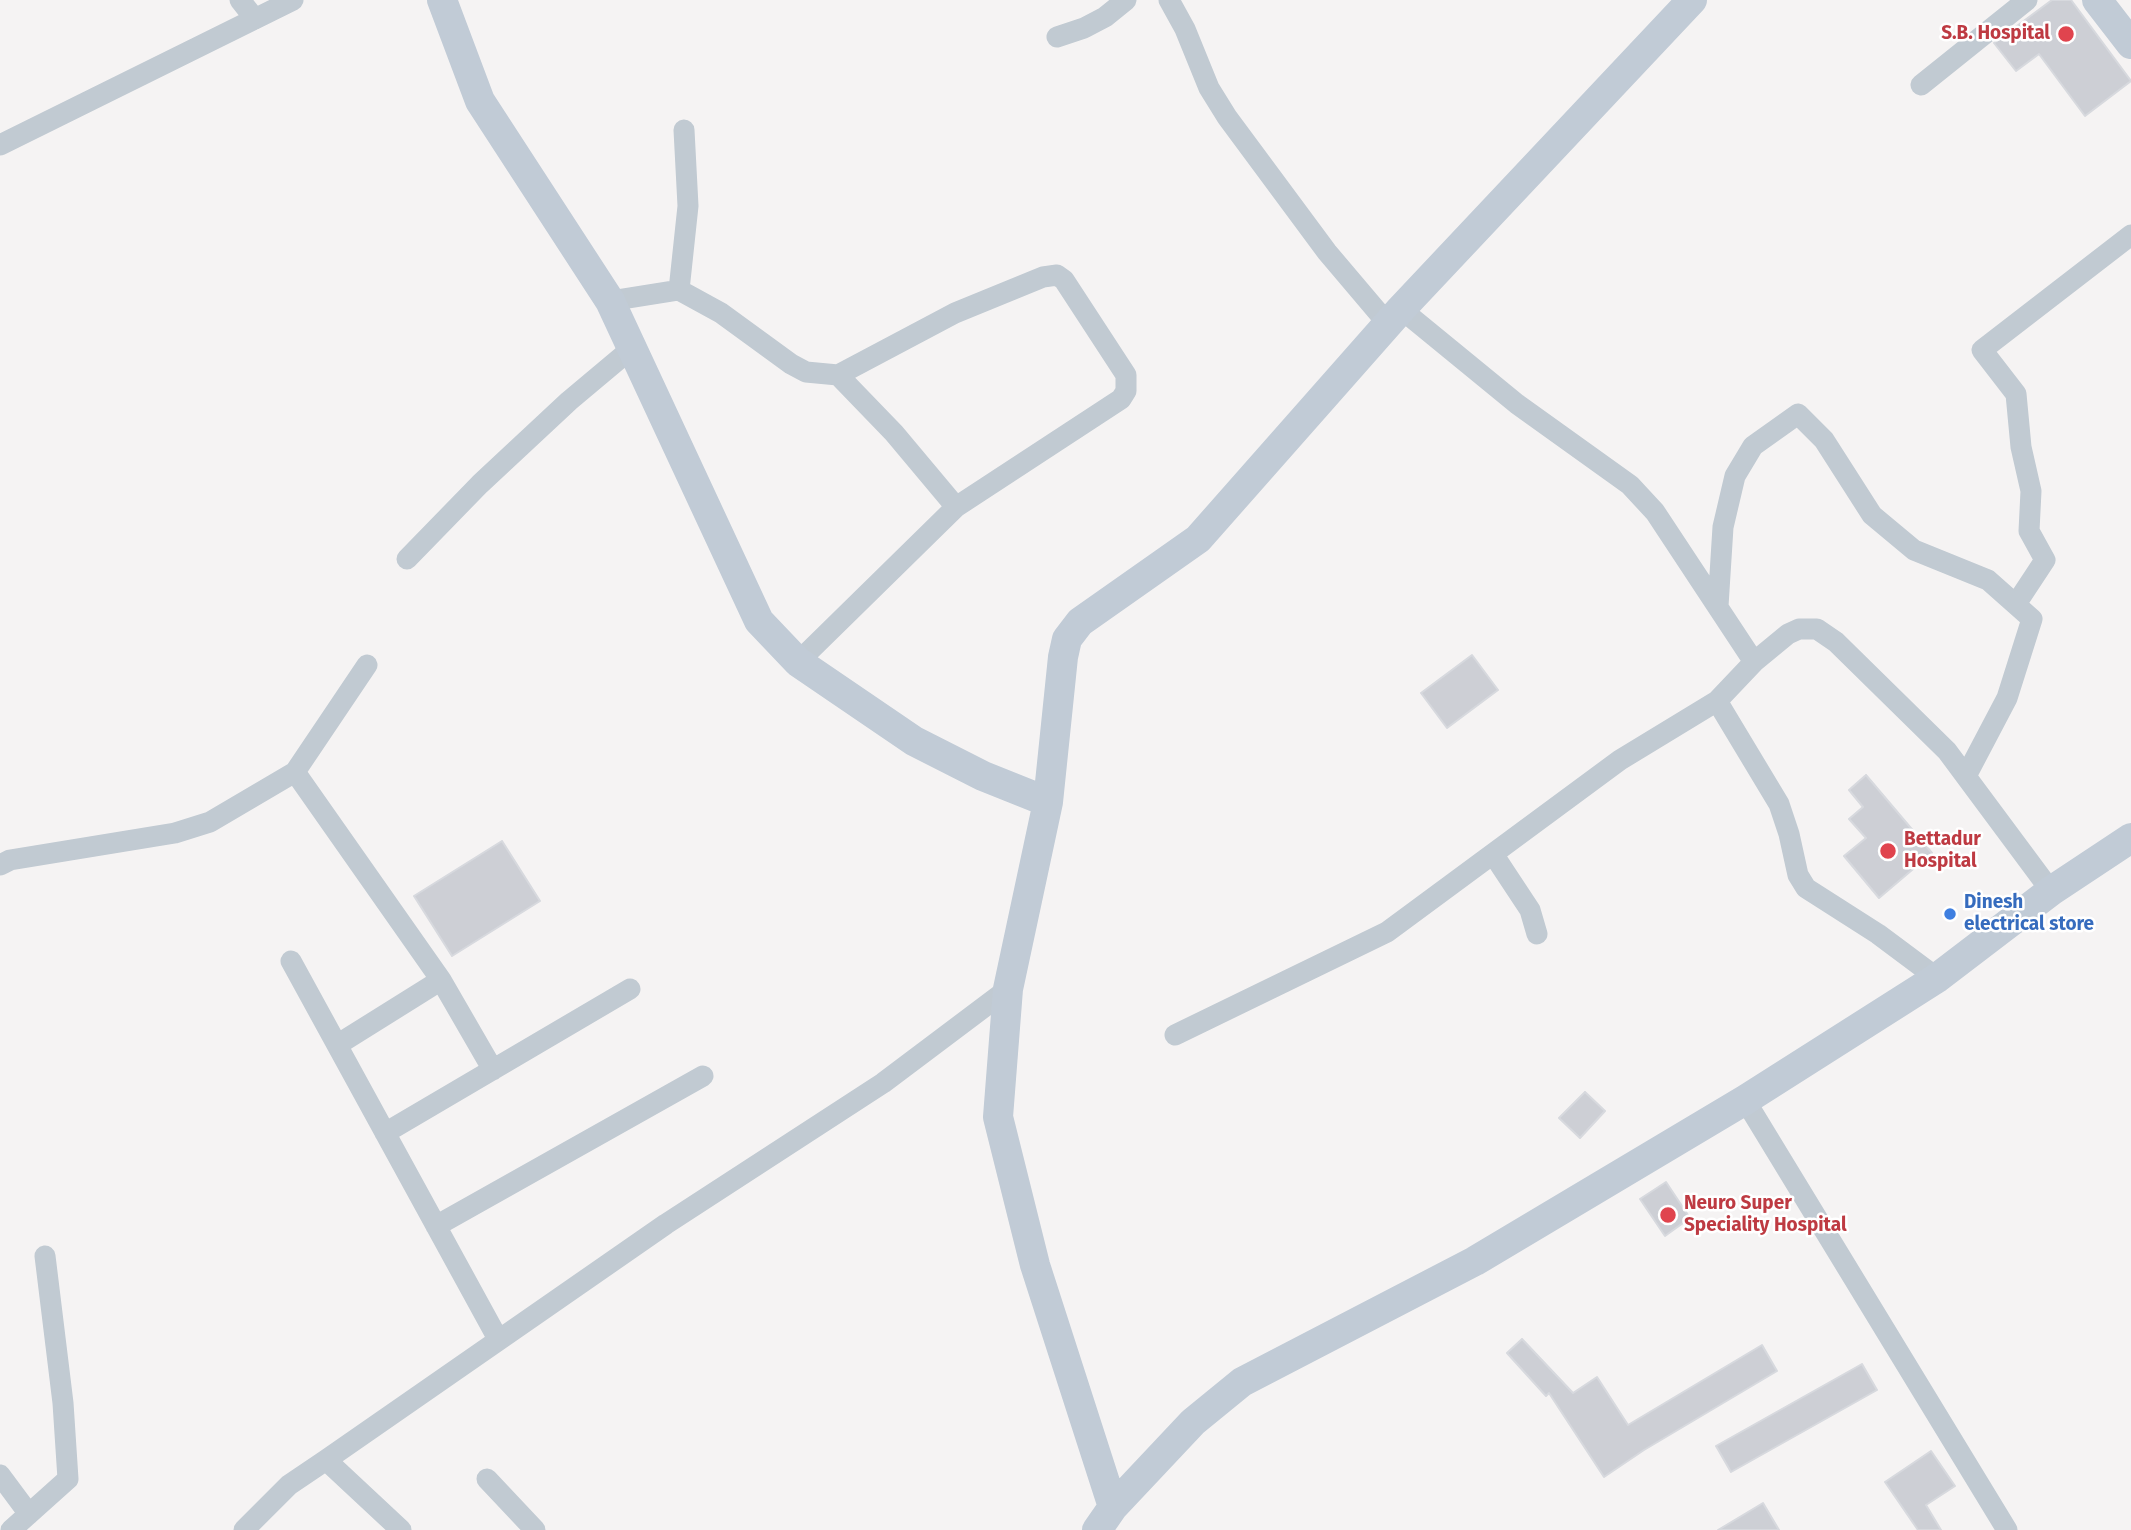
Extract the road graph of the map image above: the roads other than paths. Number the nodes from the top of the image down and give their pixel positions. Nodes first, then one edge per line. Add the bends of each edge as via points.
1 (240, 0) edge
2 (293, 0) edge
3 (442, 0) edge
4 (1126, 0) edge
5 (1168, 0) edge
6 (1692, 0) edge
7 (2027, 0) edge
8 (2097, 0) edge
9 (256, 19) junction
10 (1057, 37) dead end
11 (2131, 44) edge
12 (1921, 85) dead end
13 (684, 131) dead end
14 (0, 145) edge
15 (2131, 235) edge
16 (680, 290) junction
17 (610, 301) junction
18 (1394, 316) junction
19 (631, 349) junction
20 (838, 375) junction
21 (956, 507) junction
22 (407, 559) dead end
23 (2016, 604) junction
24 (1718, 606) junction
25 (797, 662) junction
26 (1754, 662) junction
27 (367, 665) dead end
28 (1717, 701) junction
29 (295, 772) junction
30 (1966, 776) junction
31 (1048, 802) junction
32 (2131, 838) edge
33 (1493, 854) junction
34 (0, 865) edge
35 (2052, 891) junction
36 (1537, 934) dead end
37 (291, 961) dead end
38 (1937, 978) junction
39 (441, 980) junction
40 (630, 989) dead end
41 (1007, 989) junction
42 (1175, 1035) dead end
43 (337, 1045) junction
44 (493, 1070) junction
45 (703, 1076) dead end
46 (1745, 1100) junction
47 (385, 1133) junction
48 (436, 1226) junction
49 (45, 1256) dead end
50 (498, 1339) junction
51 (326, 1460) junction
52 (0, 1475) edge
53 (487, 1479) dead end
54 (29, 1514) junction
55 (1105, 1519) edge
56 (397, 1529) edge
57 (11, 1530) edge
58 (244, 1530) edge
59 (534, 1530) edge
60 (2007, 1530) edge

1 - 9 street
2 - 9 street
3 - 17 main road via 480,102
4 - 10 street via 1105,17
5 - 18 street via 1227,117 1327,252
6 - 18 main road
7 - 12 street
8 - 11 main road
9 - 14 street
13 - 16 street via 688,206
15 - 23 street via 1982,350 2016,394 2031,491 2029,531 2045,560
16 - 17 street
16 - 20 street via 798,368
17 - 19 main road
18 - 24 street via 1630,485 1655,512
18 - 31 main road via 1198,538 1073,631 1063,657
19 - 22 street via 480,484
19 - 25 main road via 760,621
20 - 21 street
20 - 21 street via 955,313 1043,277 1057,275 1064,280 1126,375 1126,391 1121,399
21 - 25 street
23 - 24 street via 1988,580 1914,550 1872,515 1824,440 1798,414 1753,446 1735,476 1723,527
23 - 30 street via 2032,619 2007,698
24 - 26 street
25 - 31 main road via 914,741
26 - 28 street
26 - 30 street via 1788,634 1817,629 1836,642 1947,751
27 - 29 street
28 - 33 street via 1620,760
28 - 38 street via 1779,804 1798,875 1806,888
29 - 34 street via 210,822 174,833
29 - 39 street
30 - 35 street
31 - 41 main road
32 - 35 main road
33 - 36 street via 1530,910
33 - 42 street via 1387,932
35 - 38 main road
37 - 43 street
38 - 46 main road
39 - 43 street
39 - 44 street
40 - 44 street
41 - 50 street via 883,1083
41 - 55 main road via 998,1118
43 - 47 street
44 - 47 street
45 - 48 street
46 - 55 main road via 1475,1261 1241,1382 1193,1422
46 - 60 street
47 - 48 street
48 - 50 street
49 - 54 street via 68,1479
50 - 51 street
51 - 56 street
51 - 58 street via 289,1485
52 - 54 street
53 - 59 street
54 - 57 street

